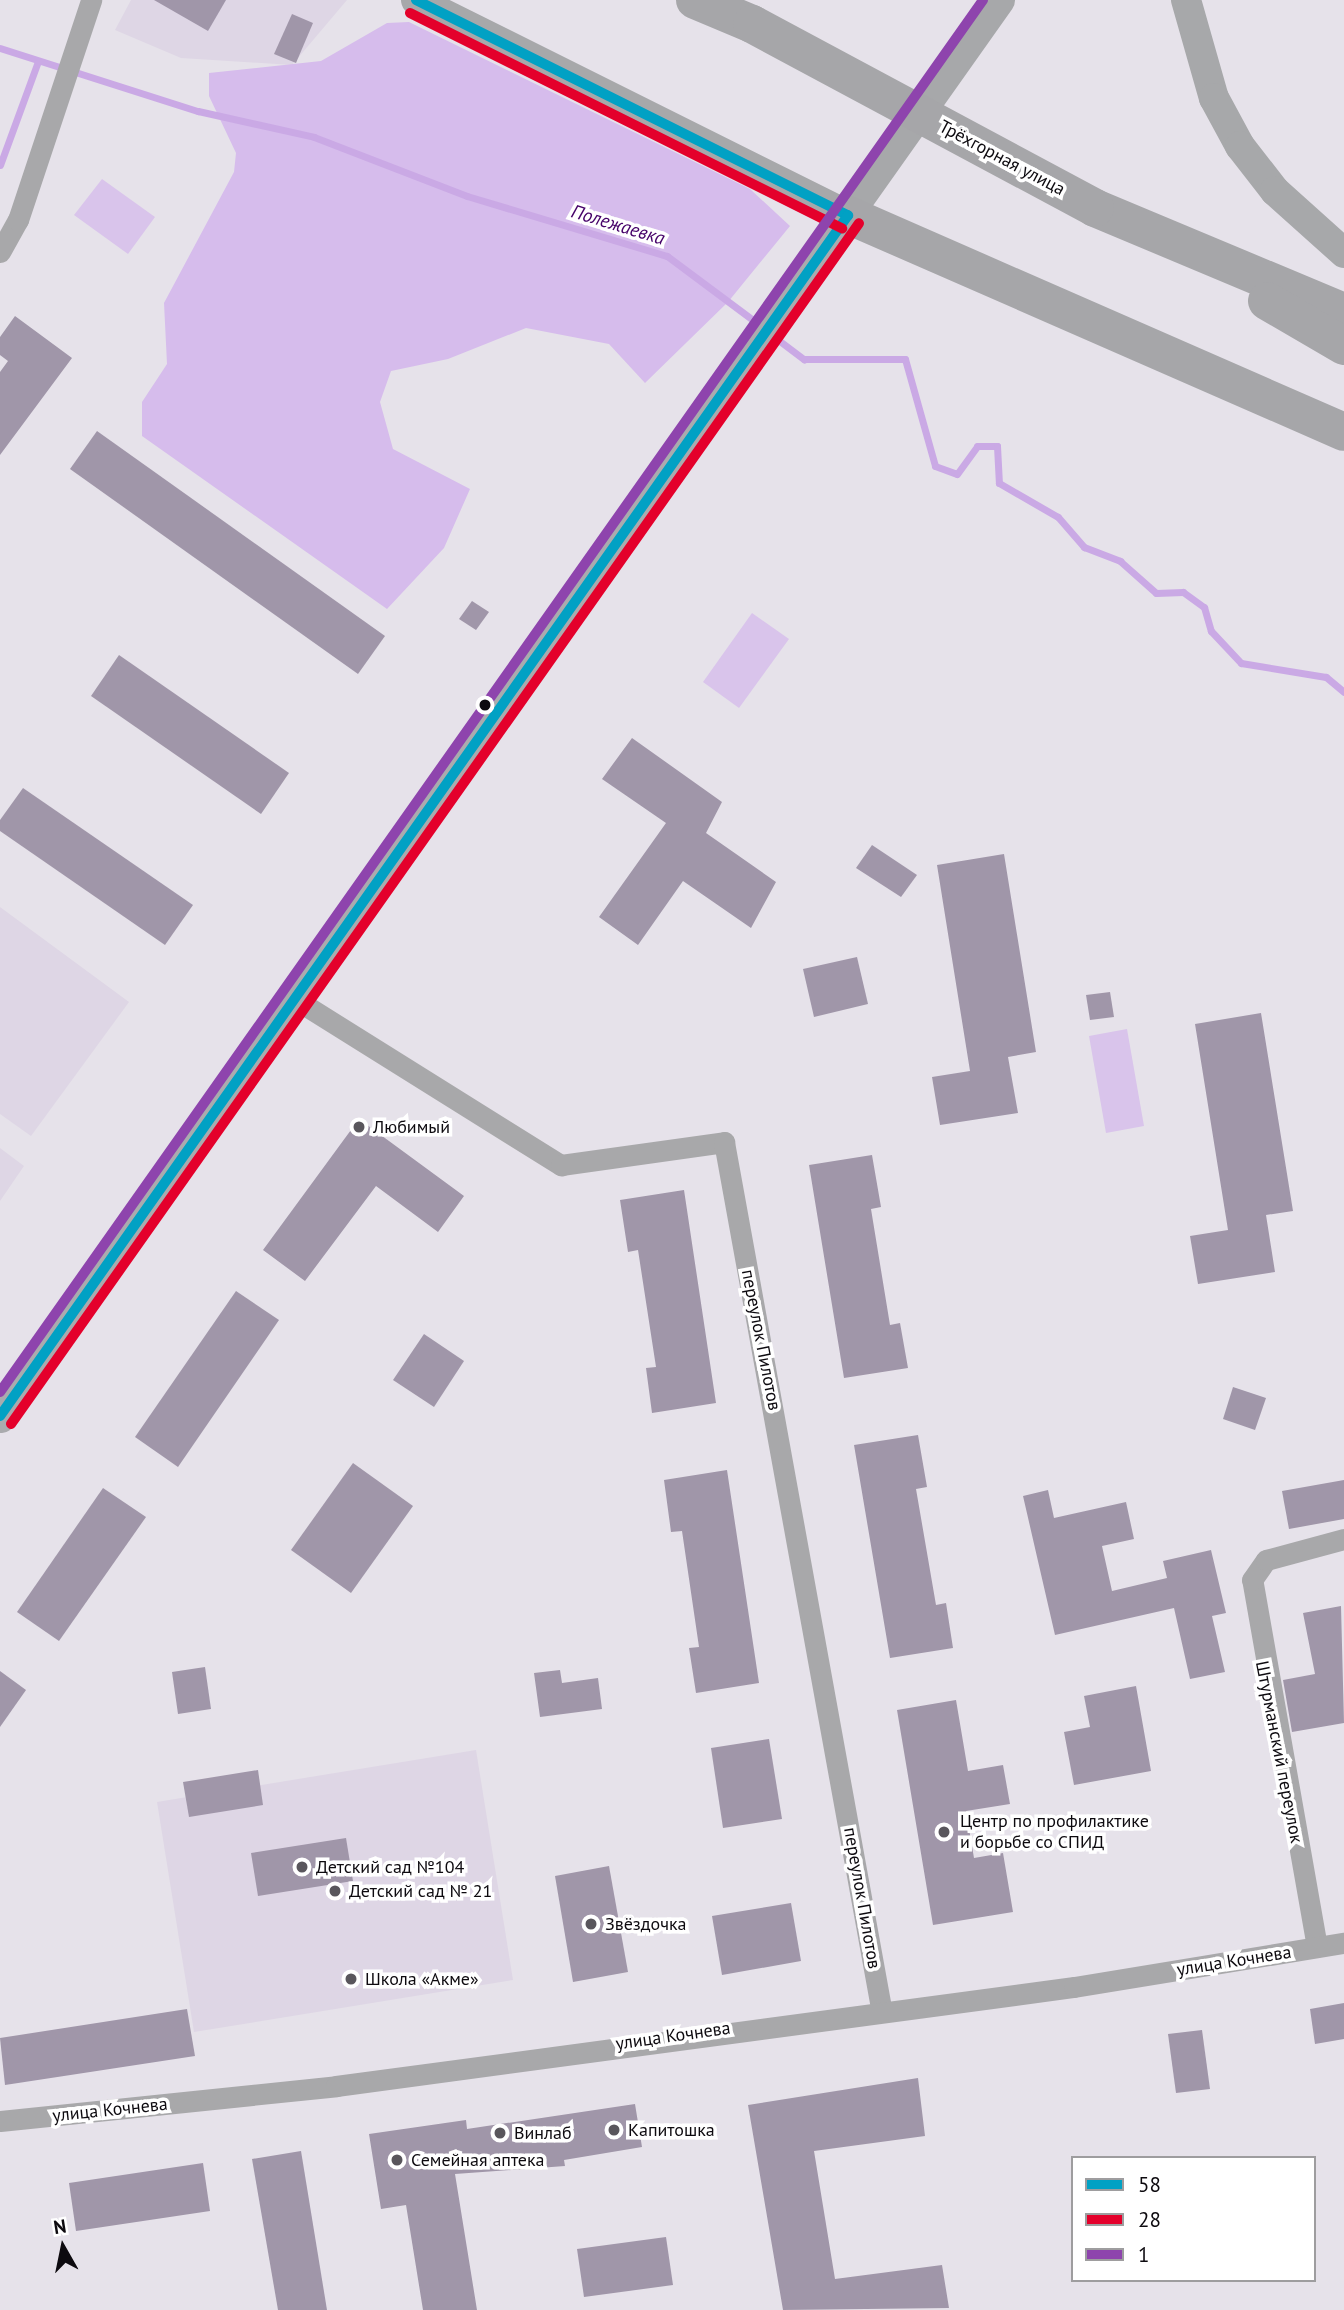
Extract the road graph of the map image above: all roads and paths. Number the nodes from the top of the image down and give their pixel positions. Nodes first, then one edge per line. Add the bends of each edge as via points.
1 (91, 0) edge
2 (416, 0) edge
3 (695, 0) edge
4 (1000, 0) edge
5 (1186, 0) edge
6 (848, 215) junction
7 (1160, 237) junction
8 (0, 252) edge
9 (1344, 253) edge
10 (1344, 312) edge
11 (1344, 346) edge
12 (1344, 432) edge
13 (295, 999) junction
14 (0, 1416) edge
15 (1344, 1539) edge
16 (1344, 1943) edge
17 (1317, 1947) junction
18 (881, 2008) junction
19 (0, 2121) edge

1 - 8 street via 18,220
2 - 6 main road
3 - 7 highway, Трёхгорная улица, bridge via 752,24 1096,208
4 - 6 main road
5 - 9 main road via 1214,98 1240,146 1275,191
6 - 12 highway
6 - 13 main road via 743,370
7 - 10 highway
7 - 11 highway
13 - 14 main road
13 - 18 street, переулок Пилотов via 561,1165 724,1142
15 - 17 street, Штурманский переулок via 1266,1560 1251,1580 1250,1602
16 - 17 street, улица Кочнева
17 - 18 street, улица Кочнева via 1074,1987
18 - 19 street, улица Кочнева via 336,2086

